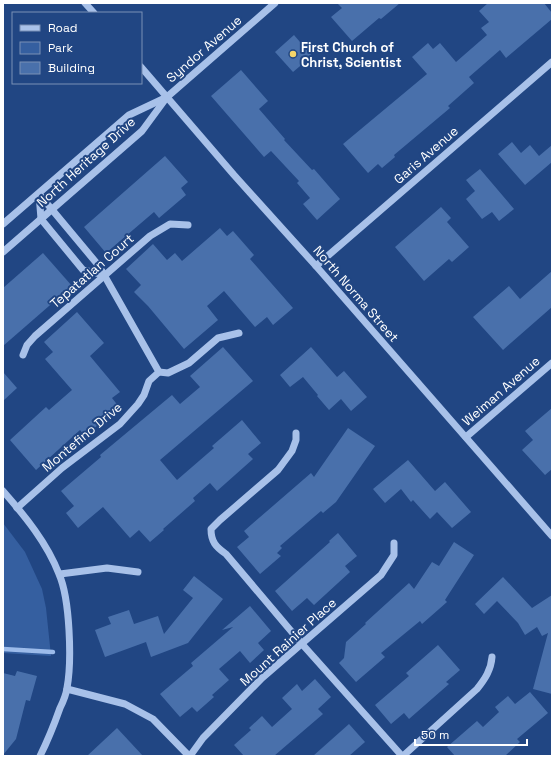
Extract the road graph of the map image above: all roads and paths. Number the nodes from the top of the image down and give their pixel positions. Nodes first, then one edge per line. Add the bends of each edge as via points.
1 (85, 3) edge
2 (275, 3) edge
3 (93, 12) edge
4 (552, 62) edge
5 (142, 68) edge
6 (167, 97) junction
7 (38, 194) junction
8 (51, 210) junction
9 (41, 219) junction
10 (3, 224) edge
11 (188, 225) dead end
12 (3, 252) edge
13 (316, 266) junction
14 (105, 275) junction
15 (239, 333) dead end
16 (23, 355) dead end
17 (552, 363) edge
18 (159, 372) junction
19 (296, 433) dead end
20 (466, 437) junction
21 (3, 491) edge
22 (17, 508) junction
23 (552, 536) edge
24 (394, 543) dead end
25 (138, 572) dead end
26 (60, 574) junction
27 (302, 644) junction
28 (492, 657) dead end
29 (67, 689) junction
30 (40, 756) edge
31 (190, 756) edge
32 (402, 756) edge

1 - 3 street
2 - 6 street, Syndor Avenue
4 - 13 street, Garis Avenue
5 - 6 street, North Norma Street
6 - 7 street, North Heritage Drive via 129,115
6 - 8 street, North Heritage Drive via 142,131
6 - 13 street, North Norma Street
7 - 8 street
7 - 9 street
7 - 10 street, North Heritage Drive
8 - 9 street, North Heritage Drive
8 - 14 street
9 - 12 street, North Heritage Drive
9 - 14 street via 84,270
11 - 14 street, Tepatatlan Court via 170,224 160,229
13 - 20 street, North Norma Street
14 - 16 street, Tepatatlan Court via 35,336
14 - 18 street
15 - 18 street via 218,338 189,364 168,373
17 - 20 street, Weiman Avenue
18 - 22 street, Montefino Drive via 149,381 138,404 120,424 62,468
19 - 27 street via 292,451 278,470 220,520 212,529 211,537 216,547 226,554
20 - 23 street, North Norma Street
21 - 22 street
22 - 26 street via 46,547
24 - 27 street, Mount Rainier Place via 394,555 381,575
25 - 26 street via 107,568
26 - 29 street via 65,595 70,647
27 - 31 street, Mount Rainier Place via 262,678 203,738
27 - 32 street
28 - 32 street via 486,678 477,689
29 - 30 street
29 - 31 street via 125,704 153,719

